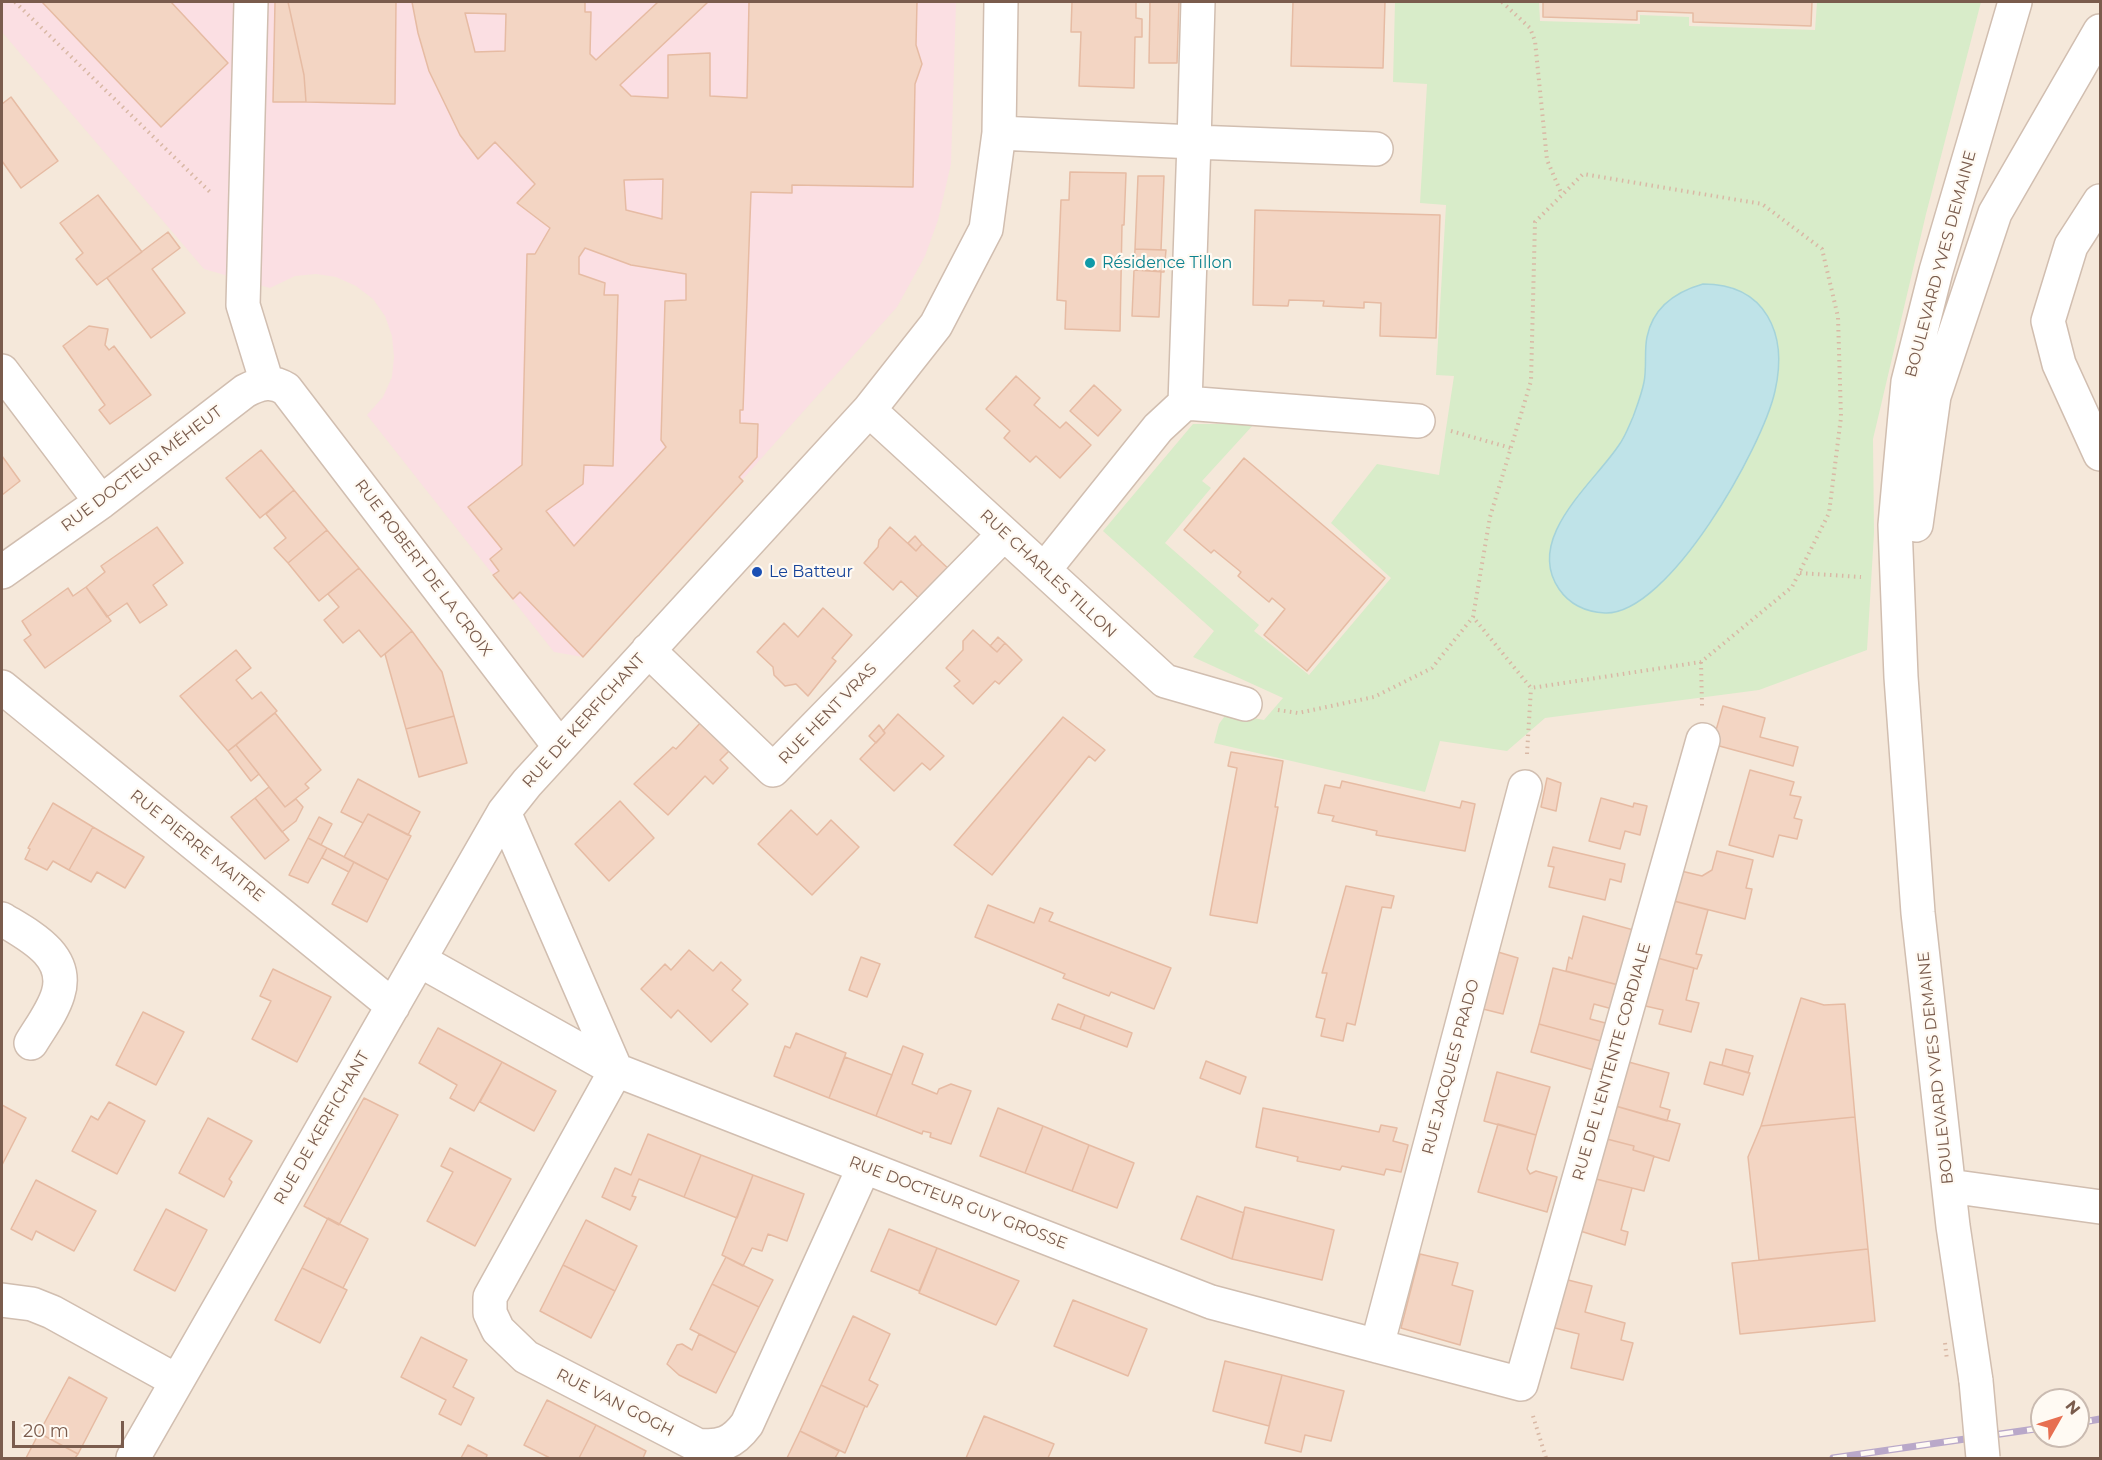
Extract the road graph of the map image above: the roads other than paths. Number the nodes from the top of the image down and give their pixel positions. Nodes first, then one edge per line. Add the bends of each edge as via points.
1 (251, 2) edge
2 (1001, 2) edge
3 (1198, 2) edge
4 (2015, 2) edge
5 (2100, 31) edge
6 (999, 133) junction
7 (1194, 142) junction
8 (1376, 149) dead end
9 (2100, 201) edge
10 (2, 371) edge
11 (276, 386) junction
12 (1185, 403) junction
13 (869, 410) junction
14 (1418, 421) road end
15 (2100, 454) edge
16 (101, 502) junction
17 (1004, 534) junction
18 (1044, 570) junction
19 (2, 572) edge
20 (648, 650) junction
21 (1901, 676) junction
22 (2, 687) edge
23 (1245, 704) road end
24 (1703, 740) road end
25 (560, 747) junction
26 (1525, 787) road end
27 (504, 812) junction
28 (2, 919) edge
29 (419, 960) junction
30 (393, 1006) junction
31 (32, 1043) dead end
32 (616, 1070) junction
33 (864, 1167) junction
34 (1949, 1186) junction
35 (2100, 1207) edge
36 (2, 1300) edge
37 (1377, 1346) junction
38 (177, 1381) junction
39 (1521, 1384) joint
40 (133, 1458) edge
41 (1983, 1458) edge

1 - 11 street via 243,305
2 - 6 street, RUE DE KERFICHANT
3 - 7 street
4 - 21 street, BOULEVARD YVES DEMAINE via 1936,271 1908,382 1895,525
5 - 21 street, BOULEVARD YVES DEMAINE via 1995,213 1934,396
6 - 7 street
6 - 13 street, RUE DE KERFICHANT via 986,229 936,325
7 - 8 street
7 - 12 street
9 - 15 street via 2071,246 2048,321 2059,364
10 - 16 street
11 - 16 street, RUE DOCTEUR MÉHEUT via 245,391
11 - 25 street, RUE ROBERT DE LA CROIX
12 - 14 street
12 - 18 street via 1158,428
13 - 17 street, RUE CHARLES TILLON
13 - 20 street, RUE DE KERFICHANT
16 - 19 street, RUE DOCTEUR MÉHEUT
17 - 18 street, RUE CHARLES TILLON
17 - 20 street, RUE HENT VRAS via 773,770
18 - 23 street, RUE CHARLES TILLON via 1165,681
20 - 25 street, RUE DE KERFICHANT
21 - 34 street, BOULEVARD YVES DEMAINE via 1918,913
22 - 30 street, RUE PIERRE MAITRE
24 - 39 street, RUE DE L'ENTENTE CORDIALE
25 - 27 street, RUE DE KERFICHANT
26 - 37 street, RUE JACQUES PRADO
27 - 29 street, RUE DE KERFICHANT
27 - 32 street
28 - 31 street via 42,944 57,967 58,994
29 - 30 street, RUE DE KERFICHANT
29 - 32 street, RUE DOCTEUR GUY GROSSE
30 - 38 street, RUE DE KERFICHANT
32 - 33 street, RUE DOCTEUR GUY GROSSE
32 - 33 street, RUE VAN GOGH via 490,1297 490,1313 498,1330 526,1357 698,1445 726,1444 747,1424
33 - 37 street, RUE DOCTEUR GUY GROSSE via 1211,1302
34 - 35 street
34 - 41 street, BOULEVARD YVES DEMAINE, bridge
36 - 38 street via 32,1304 52,1312
37 - 39 street, RUE DOCTEUR GUY GROSSE
38 - 40 street, RUE DE KERFICHANT

